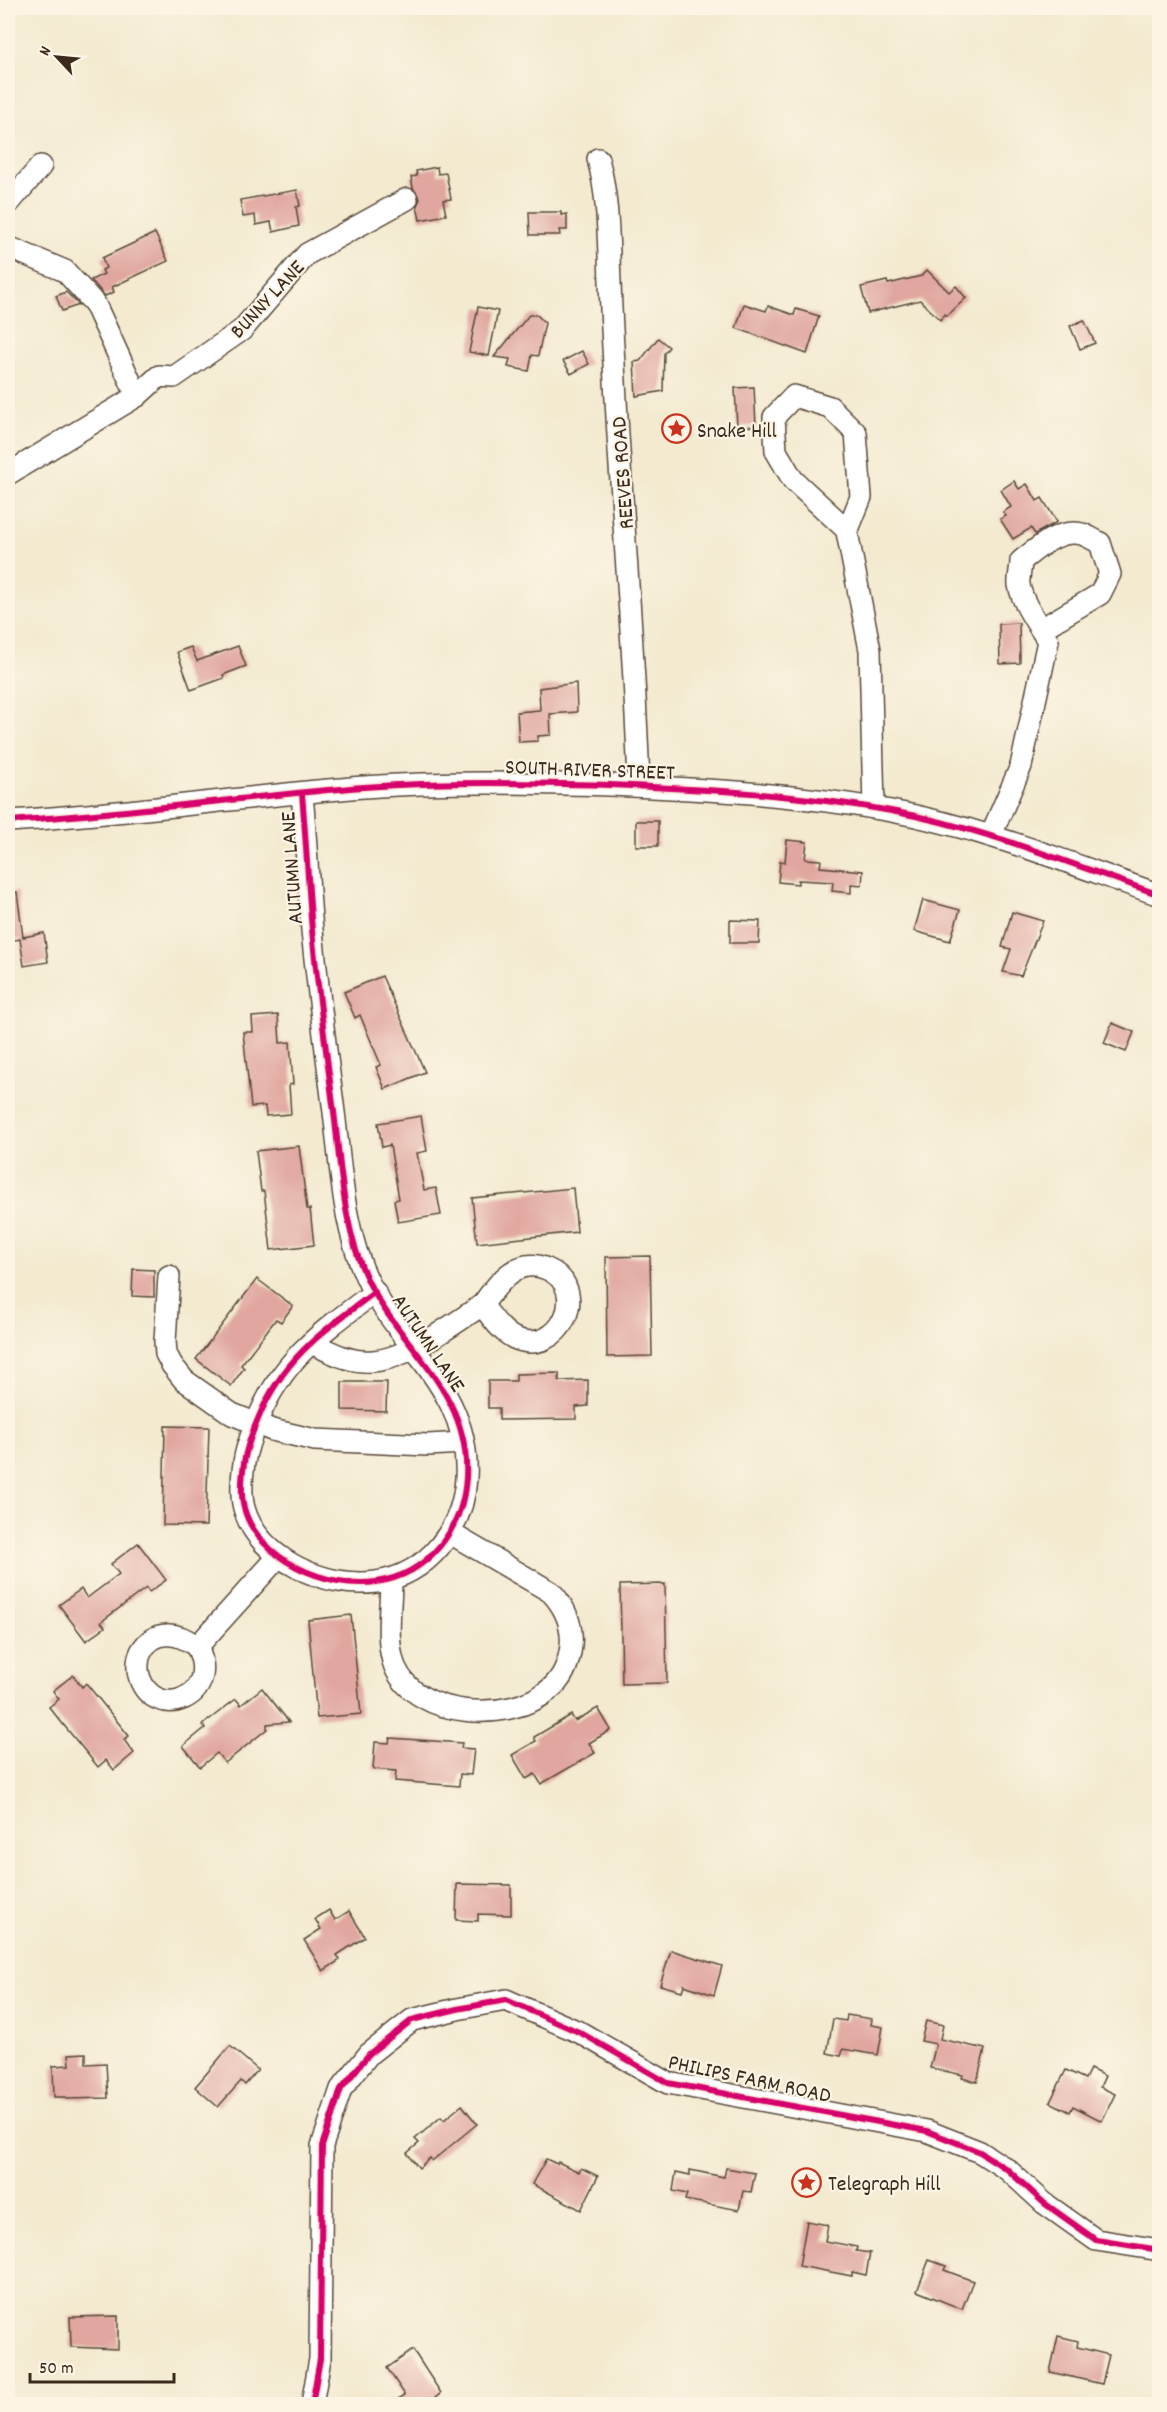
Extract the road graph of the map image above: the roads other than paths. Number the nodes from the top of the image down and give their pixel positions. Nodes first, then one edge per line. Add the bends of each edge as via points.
1 (598, 159) dead end
2 (41, 166) dead end
3 (407, 199) dead end
4 (8, 204) edge
5 (8, 247) edge
6 (136, 396) junction
7 (8, 474) edge
8 (847, 530) junction
9 (1041, 629) junction
10 (639, 786) junction
11 (302, 794) junction
12 (874, 808) junction
13 (8, 821) edge
14 (991, 835) junction
15 (1160, 895) edge
16 (169, 1276) dead end
17 (375, 1292) junction
18 (482, 1305) dead end
19 (311, 1343) junction
20 (416, 1348) junction
21 (256, 1425) junction
22 (463, 1443) junction
23 (450, 1533) junction
24 (279, 1556) junction
25 (391, 1580) junction
26 (197, 1647) dead end
27 (1160, 2250) edge
28 (312, 2404) edge

1 - 10 street, REEVES ROAD via 609,229
2 - 4 street
3 - 6 street, BUNNY LANE via 307,254 242,330 174,377 159,376
5 - 6 street via 65,271 95,304
6 - 7 street, BUNNY LANE
8 - 8 street via 861,497 855,433 830,407 794,396 774,417 776,451 793,480
8 - 12 street via 870,650
9 - 9 street via 1019,584 1021,561 1065,533 1082,534 1100,543 1110,574 1100,594
9 - 14 street via 1048,641 1021,766
10 - 11 street, SOUTH RIVER STREET via 421,784
10 - 12 street, SOUTH RIVER STREET via 708,789
11 - 13 street, SOUTH RIVER STREET
11 - 17 street, AUTUMN LANE via 312,930 344,1189 352,1236
12 - 14 street, SOUTH RIVER STREET
14 - 15 street, SOUTH RIVER STREET
16 - 21 street via 165,1341 172,1365 203,1395
17 - 19 street, AUTUMN LANE
17 - 20 street, AUTUMN LANE
18 - 20 street, AUTUMN LANE
19 - 20 street via 365,1362
19 - 21 street, AUTUMN LANE via 281,1375
20 - 22 street, AUTUMN LANE via 451,1404
21 - 22 street via 315,1440
21 - 24 street, AUTUMN LANE via 245,1459 243,1506 261,1541
22 - 23 street, AUTUMN LANE via 464,1498
23 - 25 street, AUTUMN LANE via 422,1565
23 - 25 street via 551,1592 563,1604 572,1640 569,1662 550,1690 513,1708 489,1711 458,1709 414,1692 402,1680 391,1651
24 - 25 street, AUTUMN LANE via 333,1580
24 - 26 street
27 - 28 street, PHILIPS FARM ROAD via 1096,2240 1044,2203 1008,2169 980,2152 927,2132 668,2083 581,2033 506,2000 467,2007 412,2020 369,2054 341,2089 322,2146 320,2359

